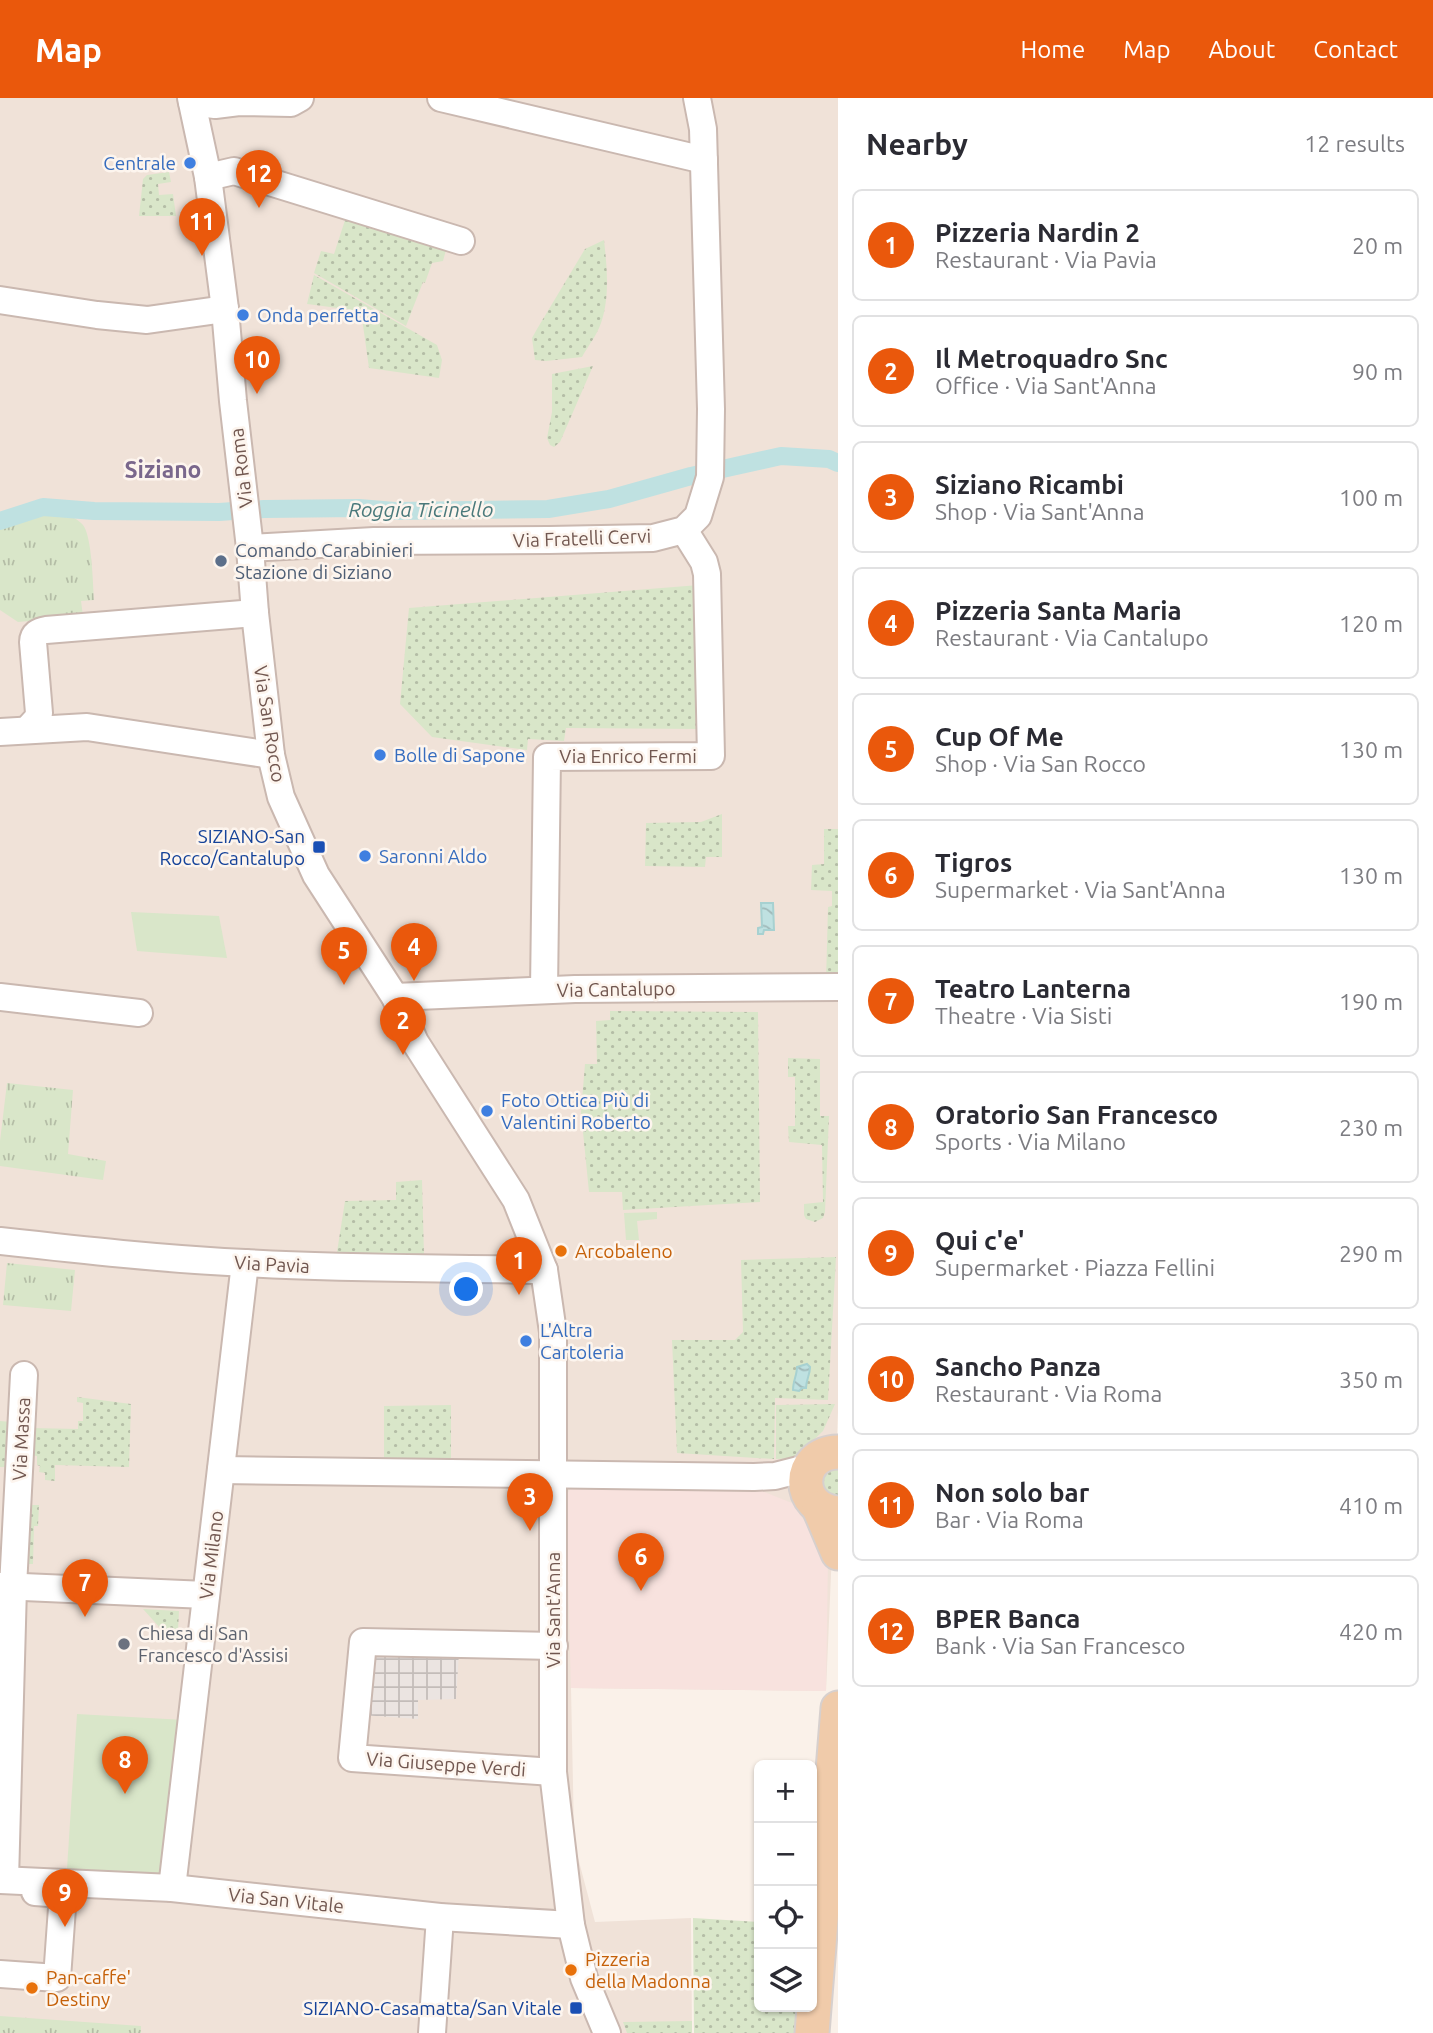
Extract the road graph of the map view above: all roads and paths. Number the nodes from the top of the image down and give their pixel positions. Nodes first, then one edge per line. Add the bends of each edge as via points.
1 (300, 98) edge
2 (441, 98) edge
3 (697, 98) edge
4 (191, 100) edge
5 (704, 160) junction
6 (208, 177) junction
7 (461, 240) dead end
8 (0, 300) edge
9 (225, 309) junction
10 (684, 530) junction
11 (249, 537) junction
12 (255, 613) junction
13 (27, 730) junction
14 (0, 732) edge
15 (271, 755) junction
16 (838, 987) edge
17 (544, 990) junction
18 (0, 997) edge
19 (395, 997) junction
20 (139, 1013) dead end
21 (0, 1241) edge
22 (245, 1263) junction
23 (544, 1270) junction
24 (24, 1375) dead end
25 (826, 1452) edge
26 (221, 1470) junction
27 (553, 1475) junction
28 (754, 1477) junction
29 (822, 1507) edge
30 (838, 1553) edge
31 (6, 1587) edge
32 (206, 1595) junction
33 (554, 1646) junction
34 (838, 1708) edge
35 (553, 1772) junction
36 (2, 1883) edge
37 (172, 1888) junction
38 (440, 1917) junction
39 (571, 1925) junction
40 (0, 1974) edge
41 (432, 2033) edge
42 (607, 2033) edge
43 (812, 2033) edge

1 - 4 street via 291,103 215,105
2 - 5 street
3 - 5 street
4 - 6 street, Via Roma
5 - 10 street via 710,477 698,516
6 - 7 street via 234,171
6 - 9 street, Via Roma
8 - 9 street via 147,320
9 - 11 street, Via Roma
10 - 11 street, Via Fratelli Cervi via 653,538 549,540
10 - 17 street, Via Enrico Fermi via 707,574 711,756 547,757
11 - 12 street, Via San Rocco
12 - 13 street via 38,633 33,642 39,713
12 - 15 street, Via San Rocco
13 - 14 street
13 - 15 street via 87,726
15 - 19 street, Via San Rocco via 282,797 316,875
16 - 17 street, Via Cantalupo
17 - 19 street, Via Cantalupo
18 - 20 street
19 - 23 street, Via Sant'Anna via 415,1042 516,1200
21 - 22 street, Via Pavia
22 - 23 street, Via Pavia
22 - 26 street, Via Milano
23 - 27 street, Via Sant'Anna via 553,1332
24 - 31 street, Via Massa
25 - 28 street via 775,1476
25 - 29 main road via 805,1483
26 - 27 street
26 - 32 street, Via Milano
27 - 28 street
27 - 33 street, Via Sant'Anna
28 - 29 street
29 - 30 main road
31 - 32 street
31 - 36 street, Via Massa
32 - 37 street, Via Milano
33 - 35 street, Via Sant'Anna
33 - 35 street, Via Giuseppe Verdi via 363,1642 352,1758
34 - 43 main road
35 - 39 street, Via Sant'Anna
36 - 37 street, Via San Vitale
36 - 40 street via 63,1894 57,1978
37 - 38 street, Via San Vitale
38 - 39 street, Via San Vitale
38 - 41 street
39 - 42 street, Via Sant'Anna via 584,1978

